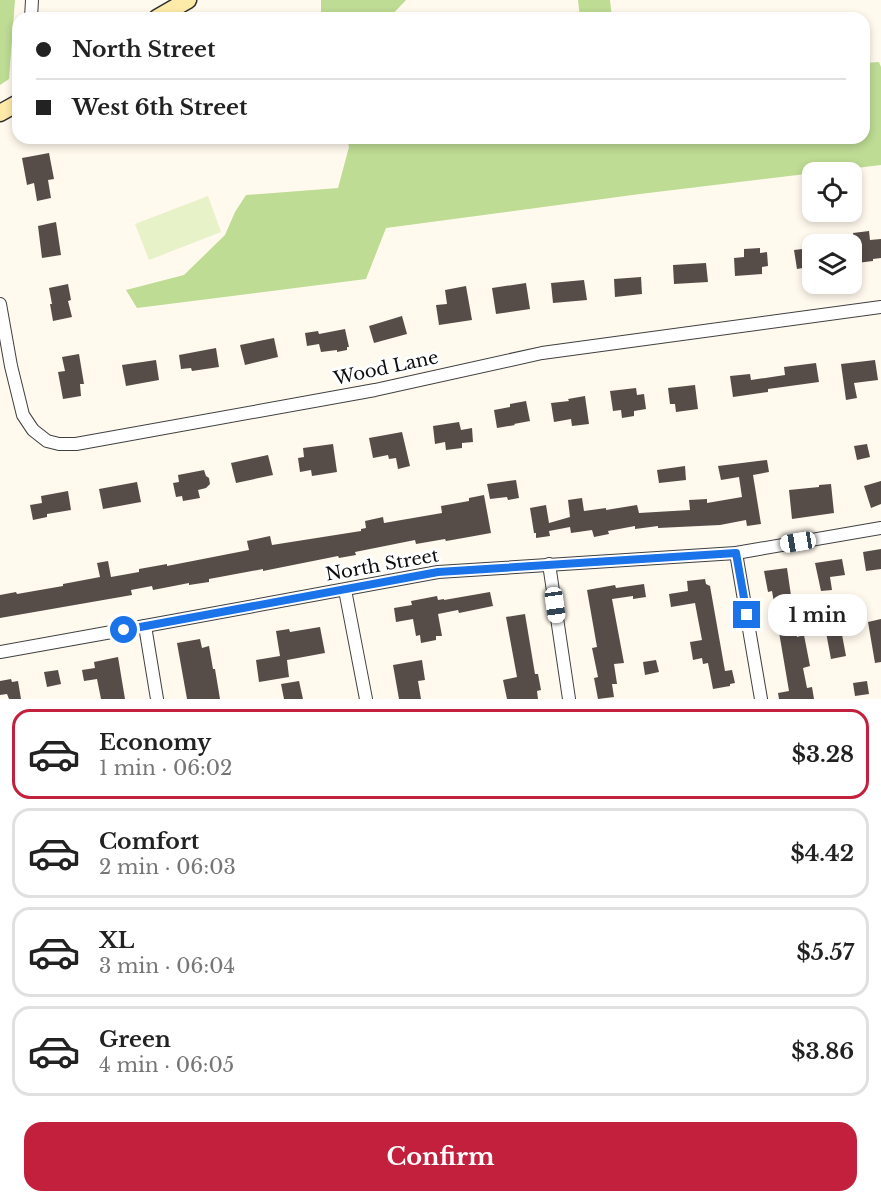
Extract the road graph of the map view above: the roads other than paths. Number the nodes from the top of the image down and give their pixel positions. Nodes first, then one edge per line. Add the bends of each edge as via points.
1 (188, 0) edge
2 (167, 12) edge
3 (0, 304) edge
4 (881, 307) edge
5 (881, 528) edge
6 (736, 553) junction
7 (549, 564) junction
8 (345, 590) junction
9 (145, 626) junction
10 (0, 652) edge
11 (158, 699) edge
12 (366, 699) edge
13 (569, 699) edge
14 (761, 699) edge

1 - 2 main road
3 - 4 street, Wood Lane via 23,415 33,430 47,441 59,444 375,390 542,353
5 - 6 street, North Street
6 - 7 street, North Street
6 - 14 street
7 - 8 street, North Street via 446,571
7 - 13 street
8 - 9 street, North Street
8 - 12 street
9 - 10 street, North Street
9 - 11 street

